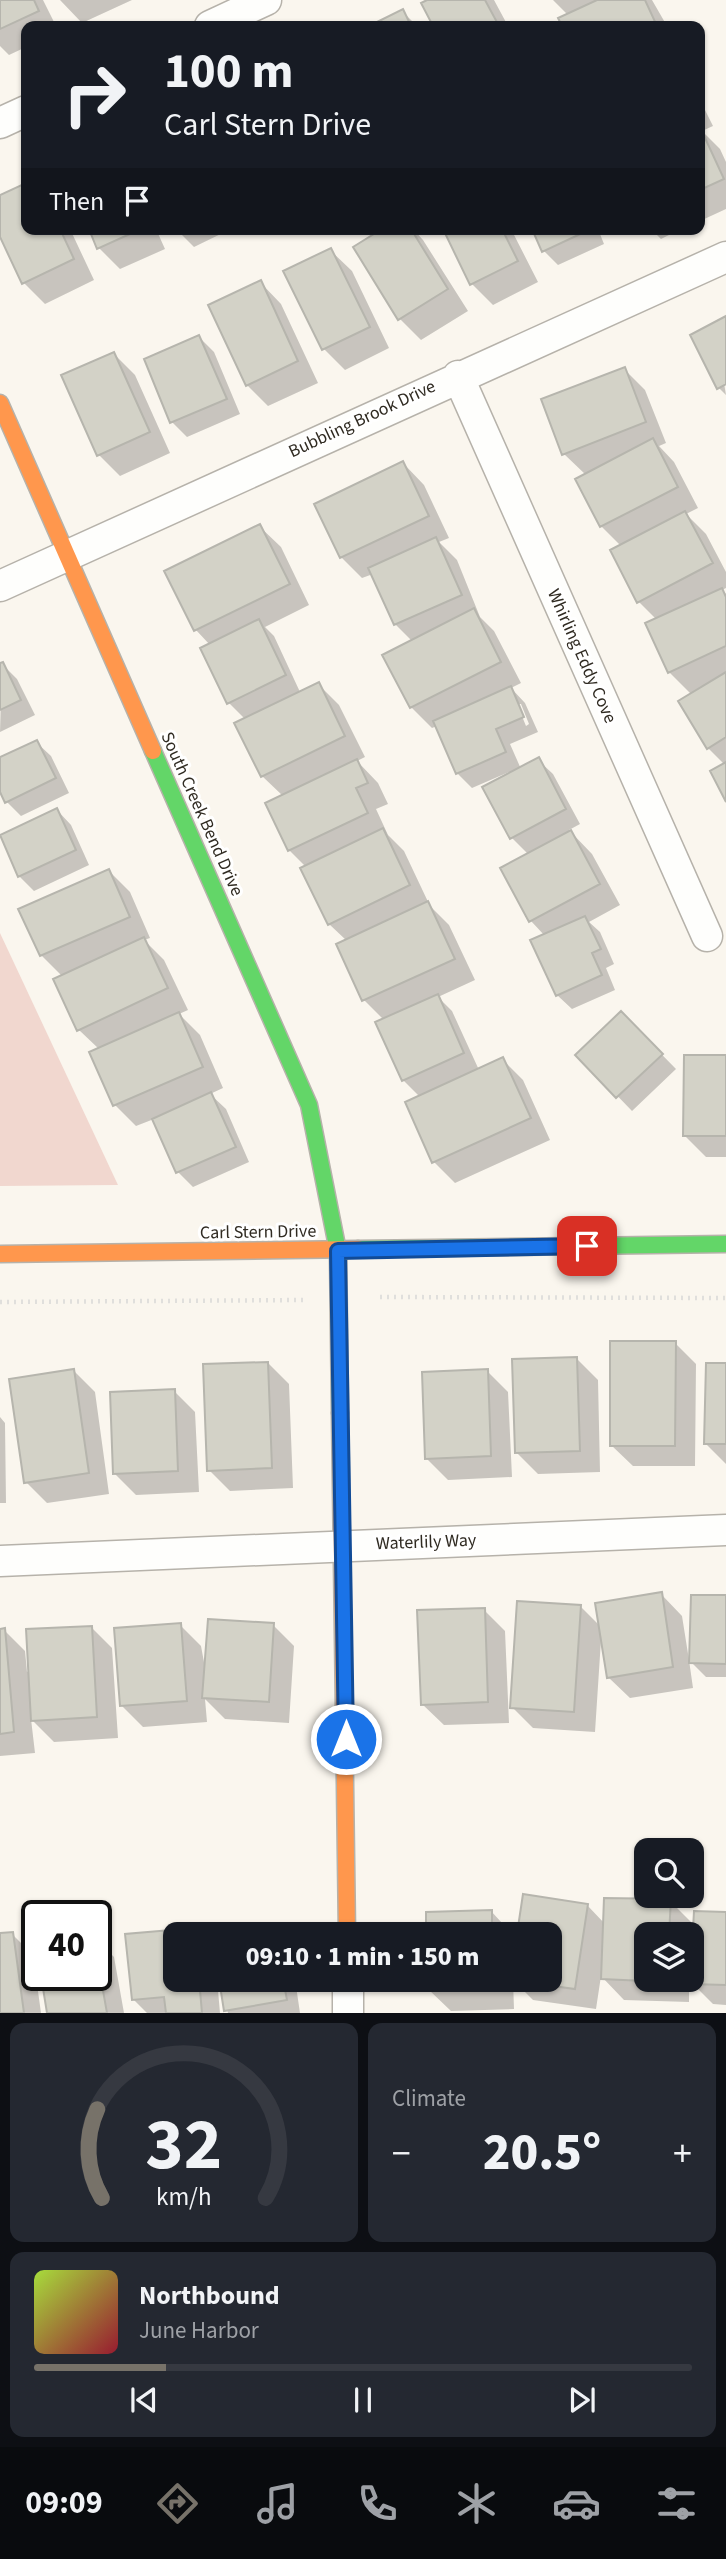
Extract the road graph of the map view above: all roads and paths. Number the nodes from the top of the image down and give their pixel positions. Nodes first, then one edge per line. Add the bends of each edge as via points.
1 (266, 0) edge
2 (221, 21) edge
3 (21, 113) edge
4 (0, 123) edge
5 (726, 257) edge
6 (458, 376) junction
7 (0, 403) edge
8 (67, 555) junction
9 (0, 586) edge
10 (707, 936) dead end
11 (726, 1244) edge
12 (338, 1251) junction
13 (0, 1254) edge
14 (380, 1297) dead end
15 (726, 1298) edge
16 (306, 1300) dead end
17 (0, 1302) edge
18 (726, 1530) edge
19 (344, 1545) junction
20 (0, 1561) edge
21 (347, 1922) edge
22 (348, 1992) edge
23 (348, 2013) edge

1 - 2 street
3 - 4 street
5 - 6 street, Bubbling Brook Drive
6 - 8 street, Bubbling Brook Drive
6 - 10 street, Whirling Eddy Cove
7 - 8 street, South Creek Bend Drive
8 - 9 street, Bubbling Brook Drive
8 - 12 street, South Creek Bend Drive via 309,1105
11 - 12 street, Carl Stern Drive
12 - 13 street, Carl Stern Drive
12 - 19 street, South Creek Bend Drive
14 - 15 path
16 - 17 path
18 - 19 street, Waterlily Way
19 - 20 street, Waterlily Way
19 - 21 street, South Creek Bend Drive
22 - 23 street

